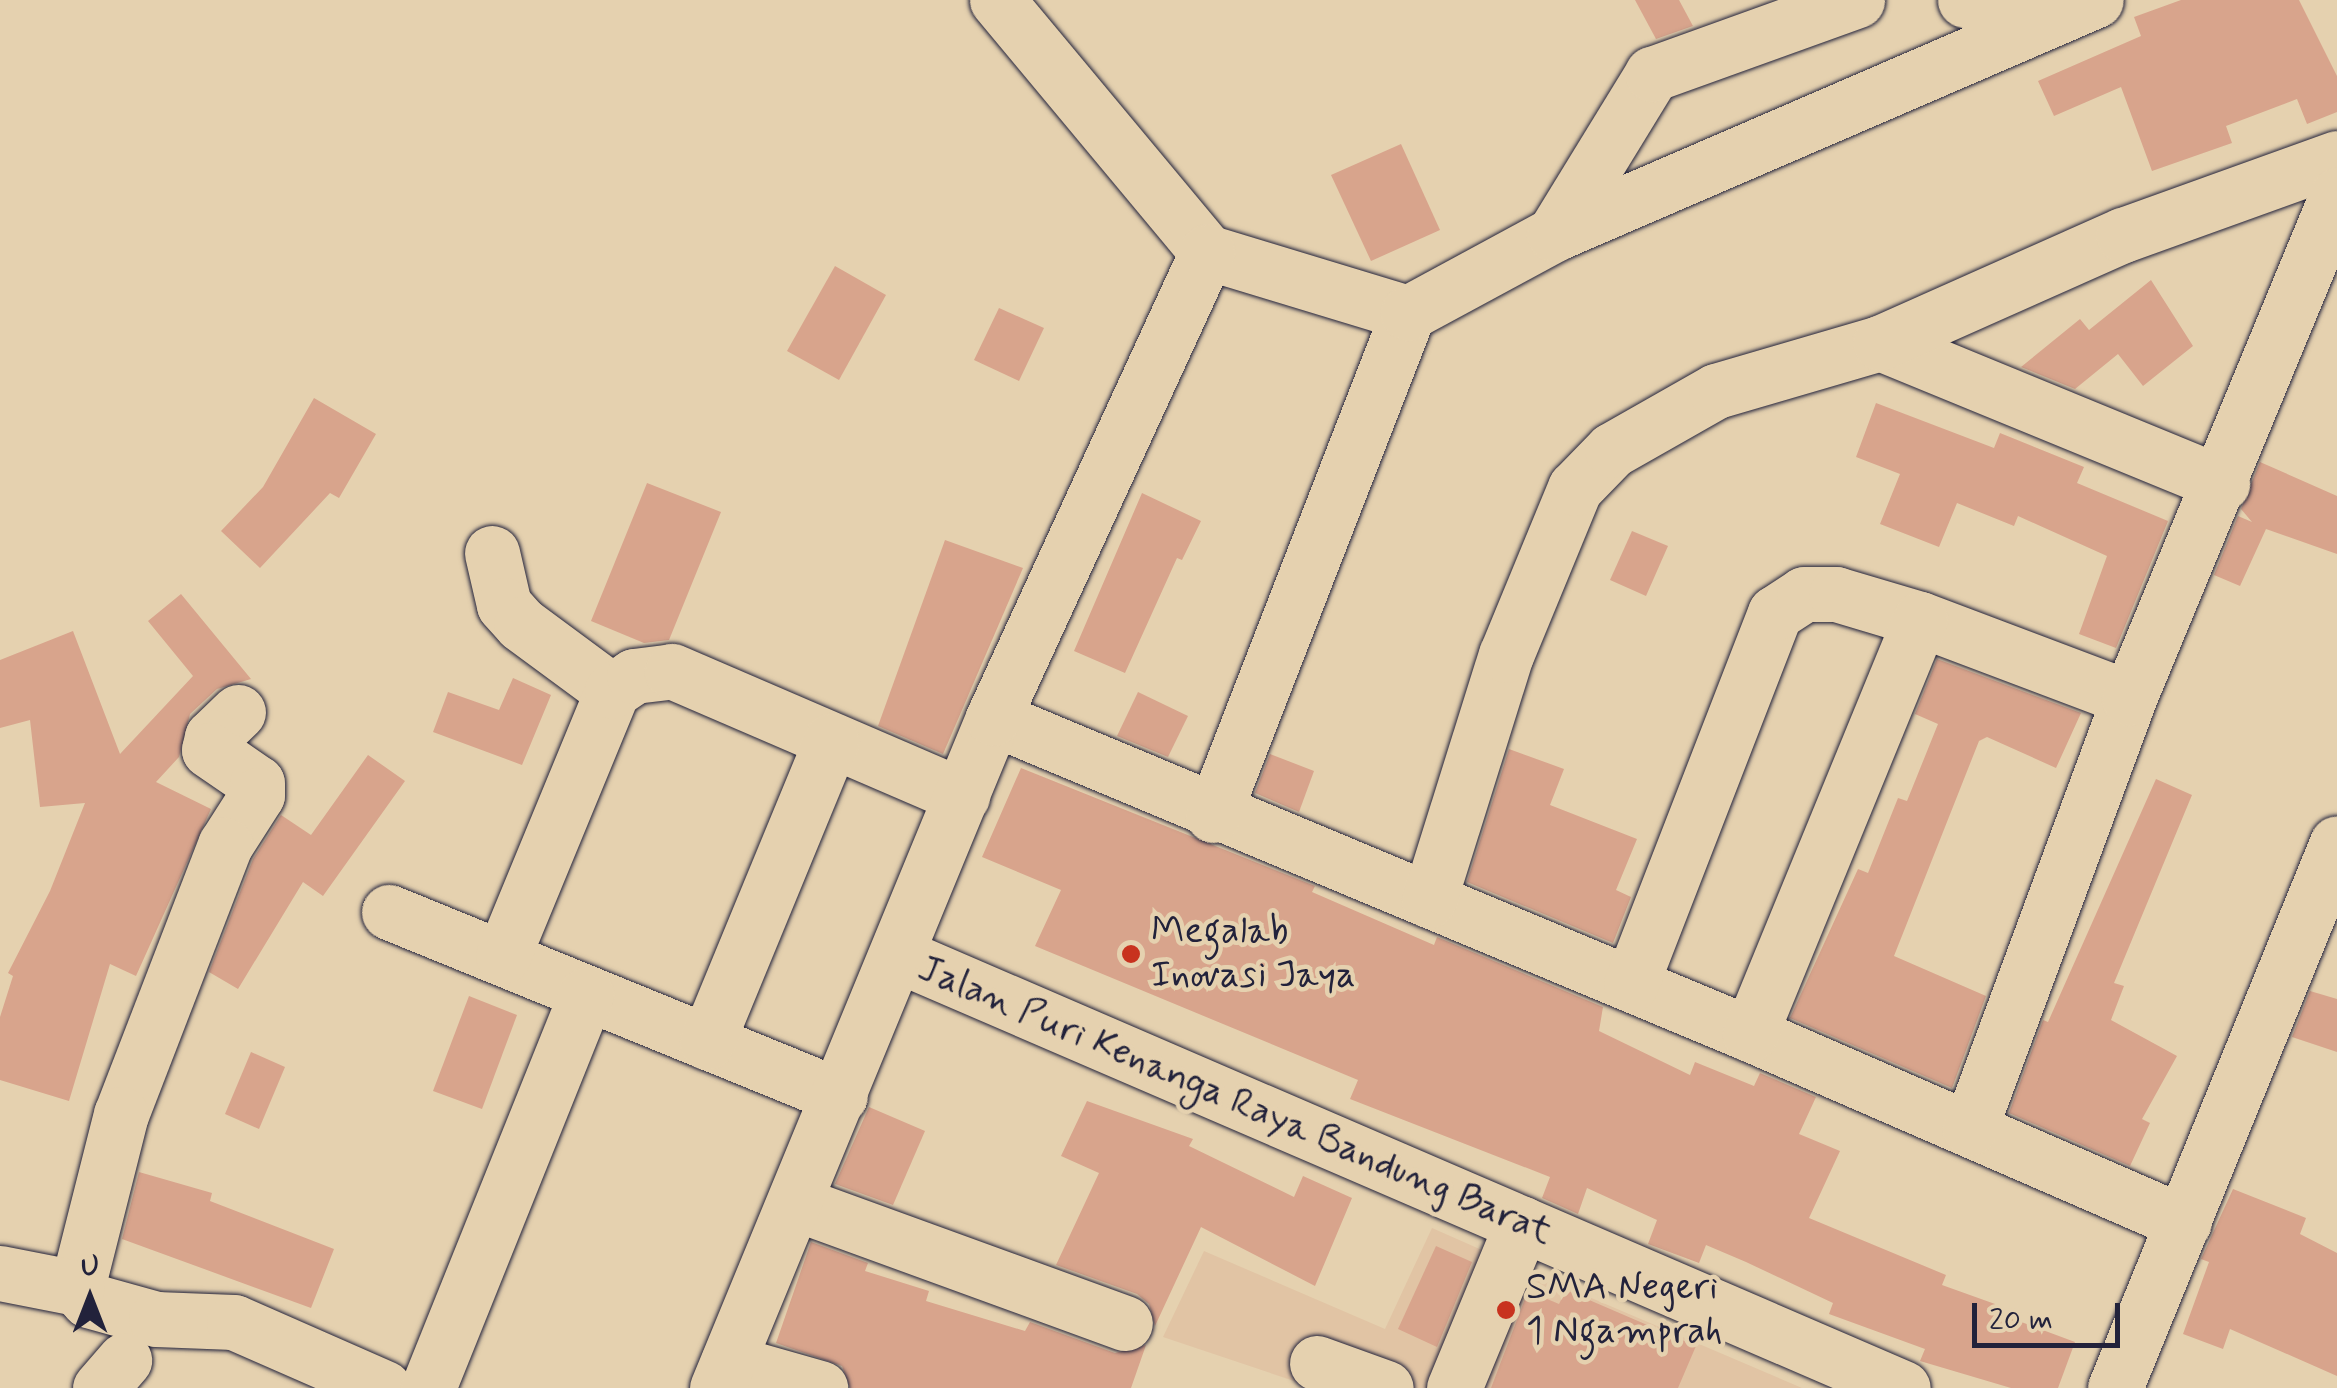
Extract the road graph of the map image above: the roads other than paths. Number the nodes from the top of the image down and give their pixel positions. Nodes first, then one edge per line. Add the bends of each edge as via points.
1 (997, 0) edge
2 (1857, 0) edge
3 (1965, 0) edge
4 (2080, 6) edge
5 (2337, 158) edge
6 (2337, 196) edge
7 (1554, 234) junction
8 (1207, 252) junction
9 (1408, 313) junction
10 (1880, 343) junction
11 (2222, 482) junction
12 (492, 553) dead end
13 (1920, 619) junction
14 (612, 691) junction
15 (2129, 698) junction
16 (238, 712) dead end
17 (993, 718) junction
18 (831, 741) junction
19 (962, 796) junction
20 (1213, 815) junction
21 (2337, 844) edge
22 (1429, 900) junction
23 (388, 912) dead end
24 (898, 955) junction
25 (503, 956) junction
26 (1631, 984) junction
27 (586, 994) junction
28 (1750, 1034) junction
29 (708, 1042) junction
30 (840, 1096) junction
31 (1970, 1128) junction
32 (795, 1203) junction
33 (2184, 1223) junction
34 (1522, 1224) junction
35 (0, 1273) edge
36 (77, 1288) junction
37 (1125, 1323) dead end
38 (1317, 1363) dead end
39 (722, 1375) edge
40 (2130, 1383) edge
41 (384, 1388) edge
42 (428, 1388) edge
43 (820, 1388) edge
44 (1386, 1388) edge
45 (1454, 1388) edge
46 (1904, 1388) edge

1 - 8 street
2 - 7 street via 1652,74
3 - 4 street
4 - 7 street
5 - 10 street via 2124,235
6 - 11 street
7 - 9 street
8 - 9 street
8 - 17 street
9 - 20 street
10 - 11 street
10 - 22 street via 1716,391 1612,450 1574,488 1506,655
11 - 15 street
12 - 14 street via 504,605 560,656
13 - 15 street
13 - 26 street via 1836,594 1804,594 1775,613
13 - 28 street
14 - 18 street via 634,676 672,671
14 - 25 street
15 - 31 street
16 - 36 street via 212,737 209,750 257,783 257,795 224,845 153,1026 121,1114
17 - 19 street
17 - 20 street
18 - 19 street
18 - 29 street
19 - 24 street
20 - 22 street
21 - 33 street
22 - 26 street
23 - 25 street
24 - 30 street
24 - 34 street, Jalan Puri Kenanga Raya Bandung Barat
25 - 27 street
26 - 28 street
27 - 29 street
27 - 42 street
28 - 31 street
29 - 30 street
30 - 32 street
31 - 33 street
32 - 37 street
32 - 39 street
33 - 40 street
34 - 45 street
34 - 46 street, Jalan Puri Kenanga Raya Bandung Barat
35 - 36 street
36 - 41 street via 88,1300 156,1319 234,1322
38 - 44 street
39 - 43 street

